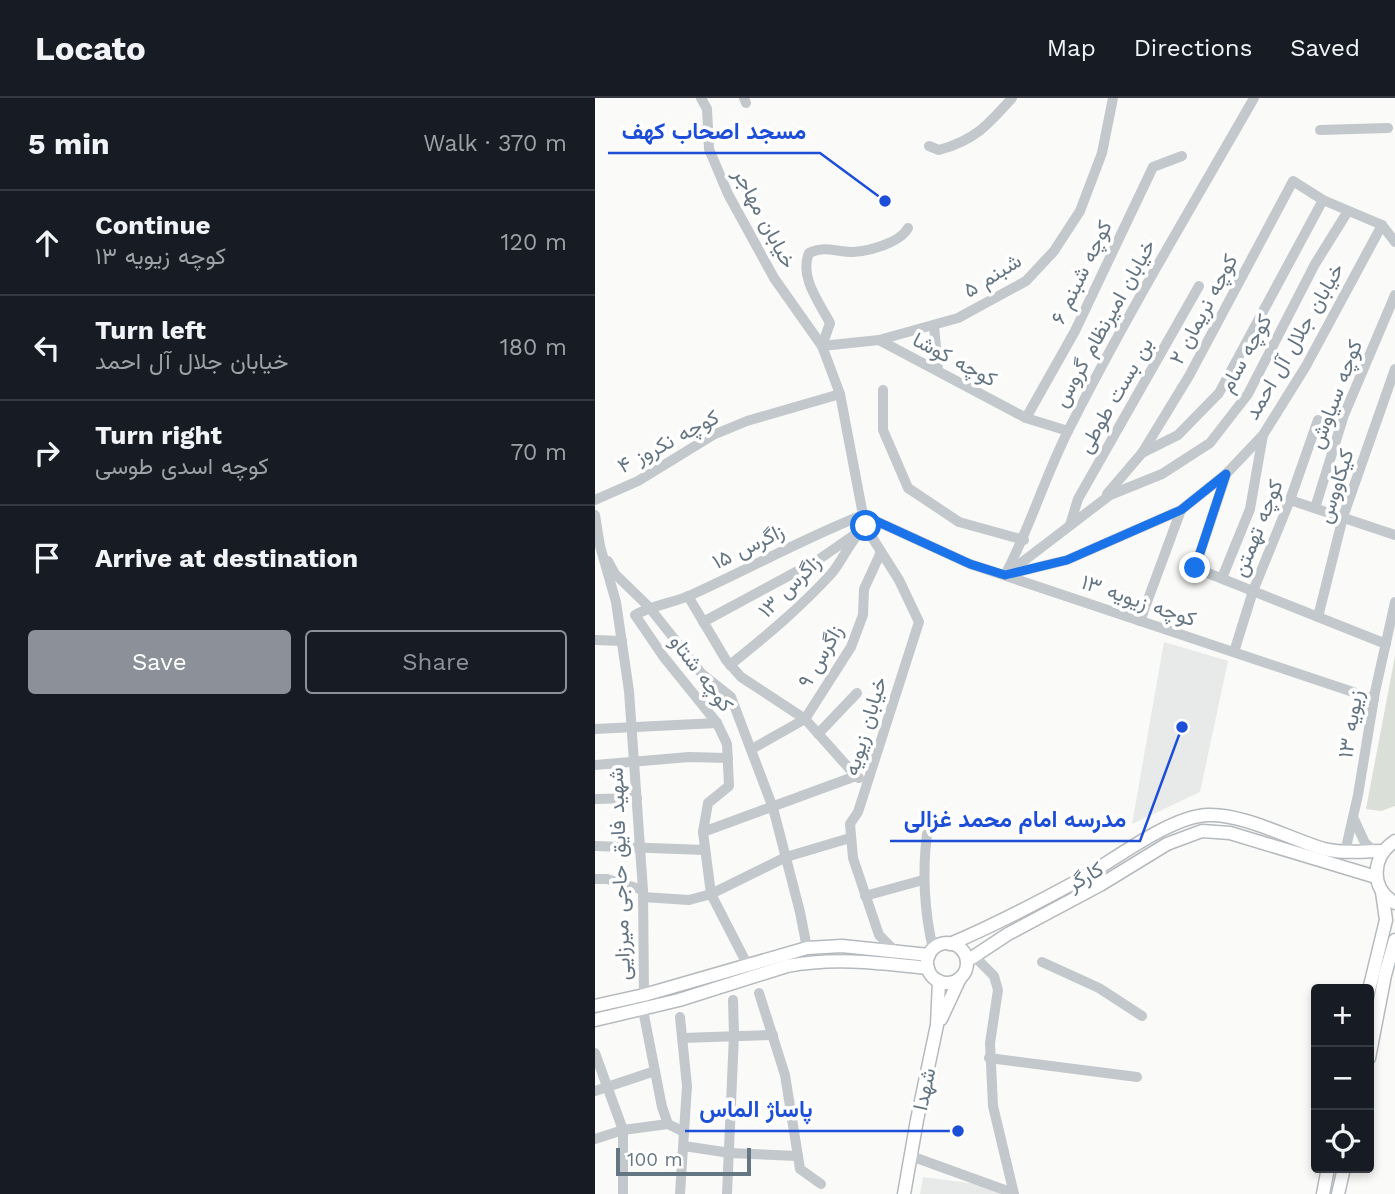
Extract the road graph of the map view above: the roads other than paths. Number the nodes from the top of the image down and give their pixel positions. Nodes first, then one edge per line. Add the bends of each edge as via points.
1 (701, 98) edge
2 (1012, 98) edge
3 (1113, 98) edge
4 (1254, 98) edge
5 (1388, 128) dead end
6 (1320, 130) dead end
7 (929, 146) dead end
8 (1182, 156) dead end
9 (1322, 200) junction
10 (1348, 211) junction
11 (1382, 225) junction
12 (908, 228) dead end
13 (1395, 242) edge
14 (1199, 286) dead end
15 (1395, 295) edge
16 (934, 325) junction
17 (879, 340) junction
18 (822, 346) junction
19 (1395, 369) edge
20 (938, 371) junction
21 (883, 390) dead end
22 (839, 394) junction
23 (1026, 418) junction
24 (1318, 420) dead end
25 (1068, 431) junction
26 (1263, 435) junction
27 (1142, 453) junction
28 (1226, 474) junction
29 (595, 500) edge
30 (1290, 500) junction
31 (1100, 503) junction
32 (1315, 508) junction
33 (1181, 510) junction
34 (595, 515) edge
35 (863, 515) junction
36 (1343, 517) junction
37 (1070, 525) junction
38 (862, 529) junction
39 (1395, 535) edge
40 (1024, 540) junction
41 (597, 546) edge
42 (881, 552) junction
43 (1005, 575) junction
44 (1222, 578) junction
45 (1253, 591) junction
46 (688, 596) junction
47 (1395, 602) edge
48 (649, 607) junction
49 (1318, 617) junction
50 (1140, 621) junction
51 (703, 622) junction
52 (595, 640) edge
53 (622, 641) junction
54 (1385, 644) junction
55 (1234, 652) junction
56 (730, 665) junction
57 (857, 693) dead end
58 (1374, 699) junction
59 (804, 719) junction
60 (717, 723) junction
61 (632, 727) junction
62 (595, 729) edge
63 (818, 734) junction
64 (752, 749) junction
65 (728, 758) junction
66 (634, 762) junction
67 (595, 765) edge
68 (856, 776) junction
69 (867, 783) junction
70 (637, 798) junction
71 (595, 799) edge
72 (773, 808) junction
73 (1354, 817) junction
74 (703, 832) junction
75 (927, 834) dead end
76 (850, 838) junction
77 (1388, 844) edge
78 (595, 846) edge
79 (640, 848) junction
80 (705, 850) junction
81 (1345, 852) junction
82 (786, 858) junction
83 (1376, 877) junction
84 (595, 879) edge
85 (923, 880) junction
86 (1382, 892) junction
87 (643, 894) junction
88 (711, 894) junction
89 (865, 896) junction
90 (1395, 903) edge
91 (1395, 940) edge
92 (950, 944) junction
93 (807, 948) junction
94 (895, 951) junction
95 (930, 957) junction
96 (970, 958) junction
97 (1042, 962) dead end
98 (747, 964) junction
99 (960, 978) junction
100 (939, 981) junction
101 (1370, 984) edge
102 (759, 993) dead end
103 (644, 995) junction
104 (733, 1000) dead end
105 (595, 1005) edge
106 (643, 1010) junction
107 (1142, 1016) dead end
108 (680, 1017) dead end
109 (595, 1020) edge
110 (937, 1025) junction
111 (734, 1035) junction
112 (773, 1035) junction
113 (682, 1038) junction
114 (1371, 1047) edge
115 (595, 1053) edge
116 (989, 1058) junction
117 (655, 1071) junction
118 (1137, 1077) dead end
119 (607, 1086) junction
120 (595, 1091) edge
121 (668, 1124) junction
122 (623, 1130) junction
123 (684, 1132) junction
124 (595, 1139) edge
125 (684, 1146) junction
126 (730, 1153) junction
127 (798, 1156) junction
128 (911, 1156) junction
129 (1327, 1173) edge
130 (1343, 1173) edge
131 (821, 1184) dead end
132 (623, 1194) edge
133 (680, 1194) edge
134 (727, 1194) edge
135 (904, 1194) edge
136 (1014, 1194) edge
137 (1323, 1194) edge
138 (1338, 1194) edge

1 - 18 street, خیابان مهاجر via 707,109 709,149 728,194 774,278
2 - 7 street via 994,120 961,144 939,150
3 - 16 street, شبنم ۵ via 1102,153 1080,211 1054,251 1026,281 958,318
4 - 25 street, خیابان امیرنظام گروس via 1151,275
5 - 6 street
8 - 23 street, کوچه شبنم ۶ via 1153,167 1075,331
9 - 10 street
9 - 27 street via 1219,393 1178,435
9 - 27 street, کوچه نریمان ۲ via 1293,181 1189,376
10 - 11 street
10 - 31 street, کوچه سام via 1315,264 1248,394 1210,443 1162,474
11 - 13 street
11 - 26 street, خیابان جلال آل احمد
12 - 18 street via 872,248 852,252 818,248 809,253 804,263 808,282 830,323
14 - 37 street, بن بست طوطی via 1078,499
15 - 32 street, کوچه سیاوش via 1344,415
16 - 17 street, شبنم ۵
16 - 20 street
17 - 18 street, کوچه کوشا
17 - 20 street, کوچه کوشا
18 - 22 street
19 - 36 street, کیکاووس
20 - 23 street, کوچه کوشا
21 - 40 street via 883,430 908,488 959,522
22 - 29 street, کوچه نکروز ۴ via 713,435 638,481
22 - 35 street
23 - 25 street, کوچه کوشا
24 - 30 street, کوچه تهمتن
25 - 40 street, خیابان امیرنظام گروس
26 - 28 street, خیابان جلال آل احمد
26 - 44 street via 1250,509
27 - 31 street
28 - 33 street, خیابان جلال آل احمد
28 - 44 street via 1195,568
30 - 32 street
30 - 45 street, کوچه تهمتن
31 - 37 street, کوچه سام
32 - 36 street
33 - 43 street, خیابان جلال آل احمد via 1067,560
33 - 50 street
34 - 41 street
35 - 38 street, خیابان زیویه
35 - 43 street, کوچه زیویه ۱۳
35 - 46 street, زاگرس ۱۵ via 820,531
36 - 39 street
36 - 49 street, کیکاووس
37 - 43 street, کوچه سام
38 - 42 street, خیابان زیویه
38 - 51 street via 818,560
38 - 56 street, زاگرس ۱۳ via 834,570 792,615
40 - 43 street, خیابان امیرنظام گروس
41 - 48 street via 615,574
41 - 53 street, شهید فایق حاجی میرزایی via 616,602
42 - 59 street, زاگرس ۹ via 864,589 863,615 851,647
42 - 69 street, خیابان زیویه via 919,622
43 - 50 street, کوچه زیویه ۱۳
44 - 45 street
45 - 49 street
45 - 55 street, کوچه تهمتن
46 - 48 street, زاگرس ۱۵
46 - 51 street
47 - 54 street, زیویه ۱۳
48 - 60 street, کوچه شتاو via 635,615
48 - 64 street via 702,674 731,697
49 - 54 street
50 - 55 street, کوچه زیویه ۱۳
51 - 56 street
52 - 53 street
53 - 61 street, شهید فایق حاجی میرزایی
54 - 58 street, زیویه ۱۳
55 - 58 street, کوچه زیویه ۱۳
56 - 59 street via 758,690
57 - 63 street
58 - 73 street, زیویه ۱۳
59 - 63 street
59 - 64 street, زاگرس ۹
60 - 61 street
60 - 65 street, کوچه شتاو
61 - 62 street
61 - 66 street, شهید فایق حاجی میرزایی
63 - 68 street
64 - 72 street
65 - 66 street
65 - 74 street, کوچه شتاو via 729,786 708,803
66 - 67 street
66 - 70 street, شهید فایق حاجی میرزایی
68 - 69 street
68 - 72 street
69 - 76 street, خیابان زیویه via 850,824
70 - 71 street
70 - 79 street, شهید فایق حاجی میرزایی
72 - 74 street
72 - 82 street
73 - 77 street via 1365,843
73 - 81 street, زیویه ۱۳
74 - 80 street, کوچه شتاو
75 - 85 street
76 - 82 street
76 - 89 street, خیابان زیویه
77 - 81 main road, کارگر
77 - 83 main road via 1377,863
78 - 79 street
79 - 80 street
79 - 87 street, شهید فایق حاجی میرزایی
80 - 88 street, کوچه شتاو
81 - 92 main road, کارگر via 1229,816 1191,817 992,927
82 - 88 street
82 - 93 street
83 - 86 main road
83 - 96 main road, کارگر via 1230,833 1202,831 1167,844
84 - 87 street via 607,879
85 - 89 street
85 - 95 street
86 - 90 main road
86 - 101 main road via 1386,920
87 - 88 street via 689,900
87 - 103 street, شهید فایق حاجی میرزایی
88 - 98 street, کوچه شتاو
89 - 94 street, خیابان زیویه via 879,935
91 - 114 main road
92 - 95 main road via 941,945
92 - 96 main road
93 - 94 main road
93 - 98 main road
94 - 95 main road
95 - 100 main road via 932,976
95 - 106 main road via 811,962
96 - 99 main road
96 - 116 street via 997,982
97 - 107 street via 1099,988
98 - 103 main road
99 - 100 main road
99 - 110 main road
100 - 110 main road
102 - 112 street
103 - 105 main road
103 - 106 main road
104 - 111 street
106 - 109 main road
106 - 117 street
108 - 113 street
110 - 128 main road, شهدا
111 - 112 street
111 - 113 street
111 - 126 street
112 - 127 street via 785,1075
113 - 123 street via 687,1086
115 - 119 street
116 - 118 street
116 - 136 street via 993,1106
117 - 119 street
117 - 121 street
119 - 120 street
119 - 122 street
121 - 122 street
121 - 123 street
122 - 124 street
122 - 132 street
123 - 125 street
125 - 126 street
125 - 133 street
126 - 127 street
126 - 134 street
127 - 131 street via 800,1170
128 - 135 main road, شهدا
128 - 136 street
129 - 137 main road
130 - 138 main road

